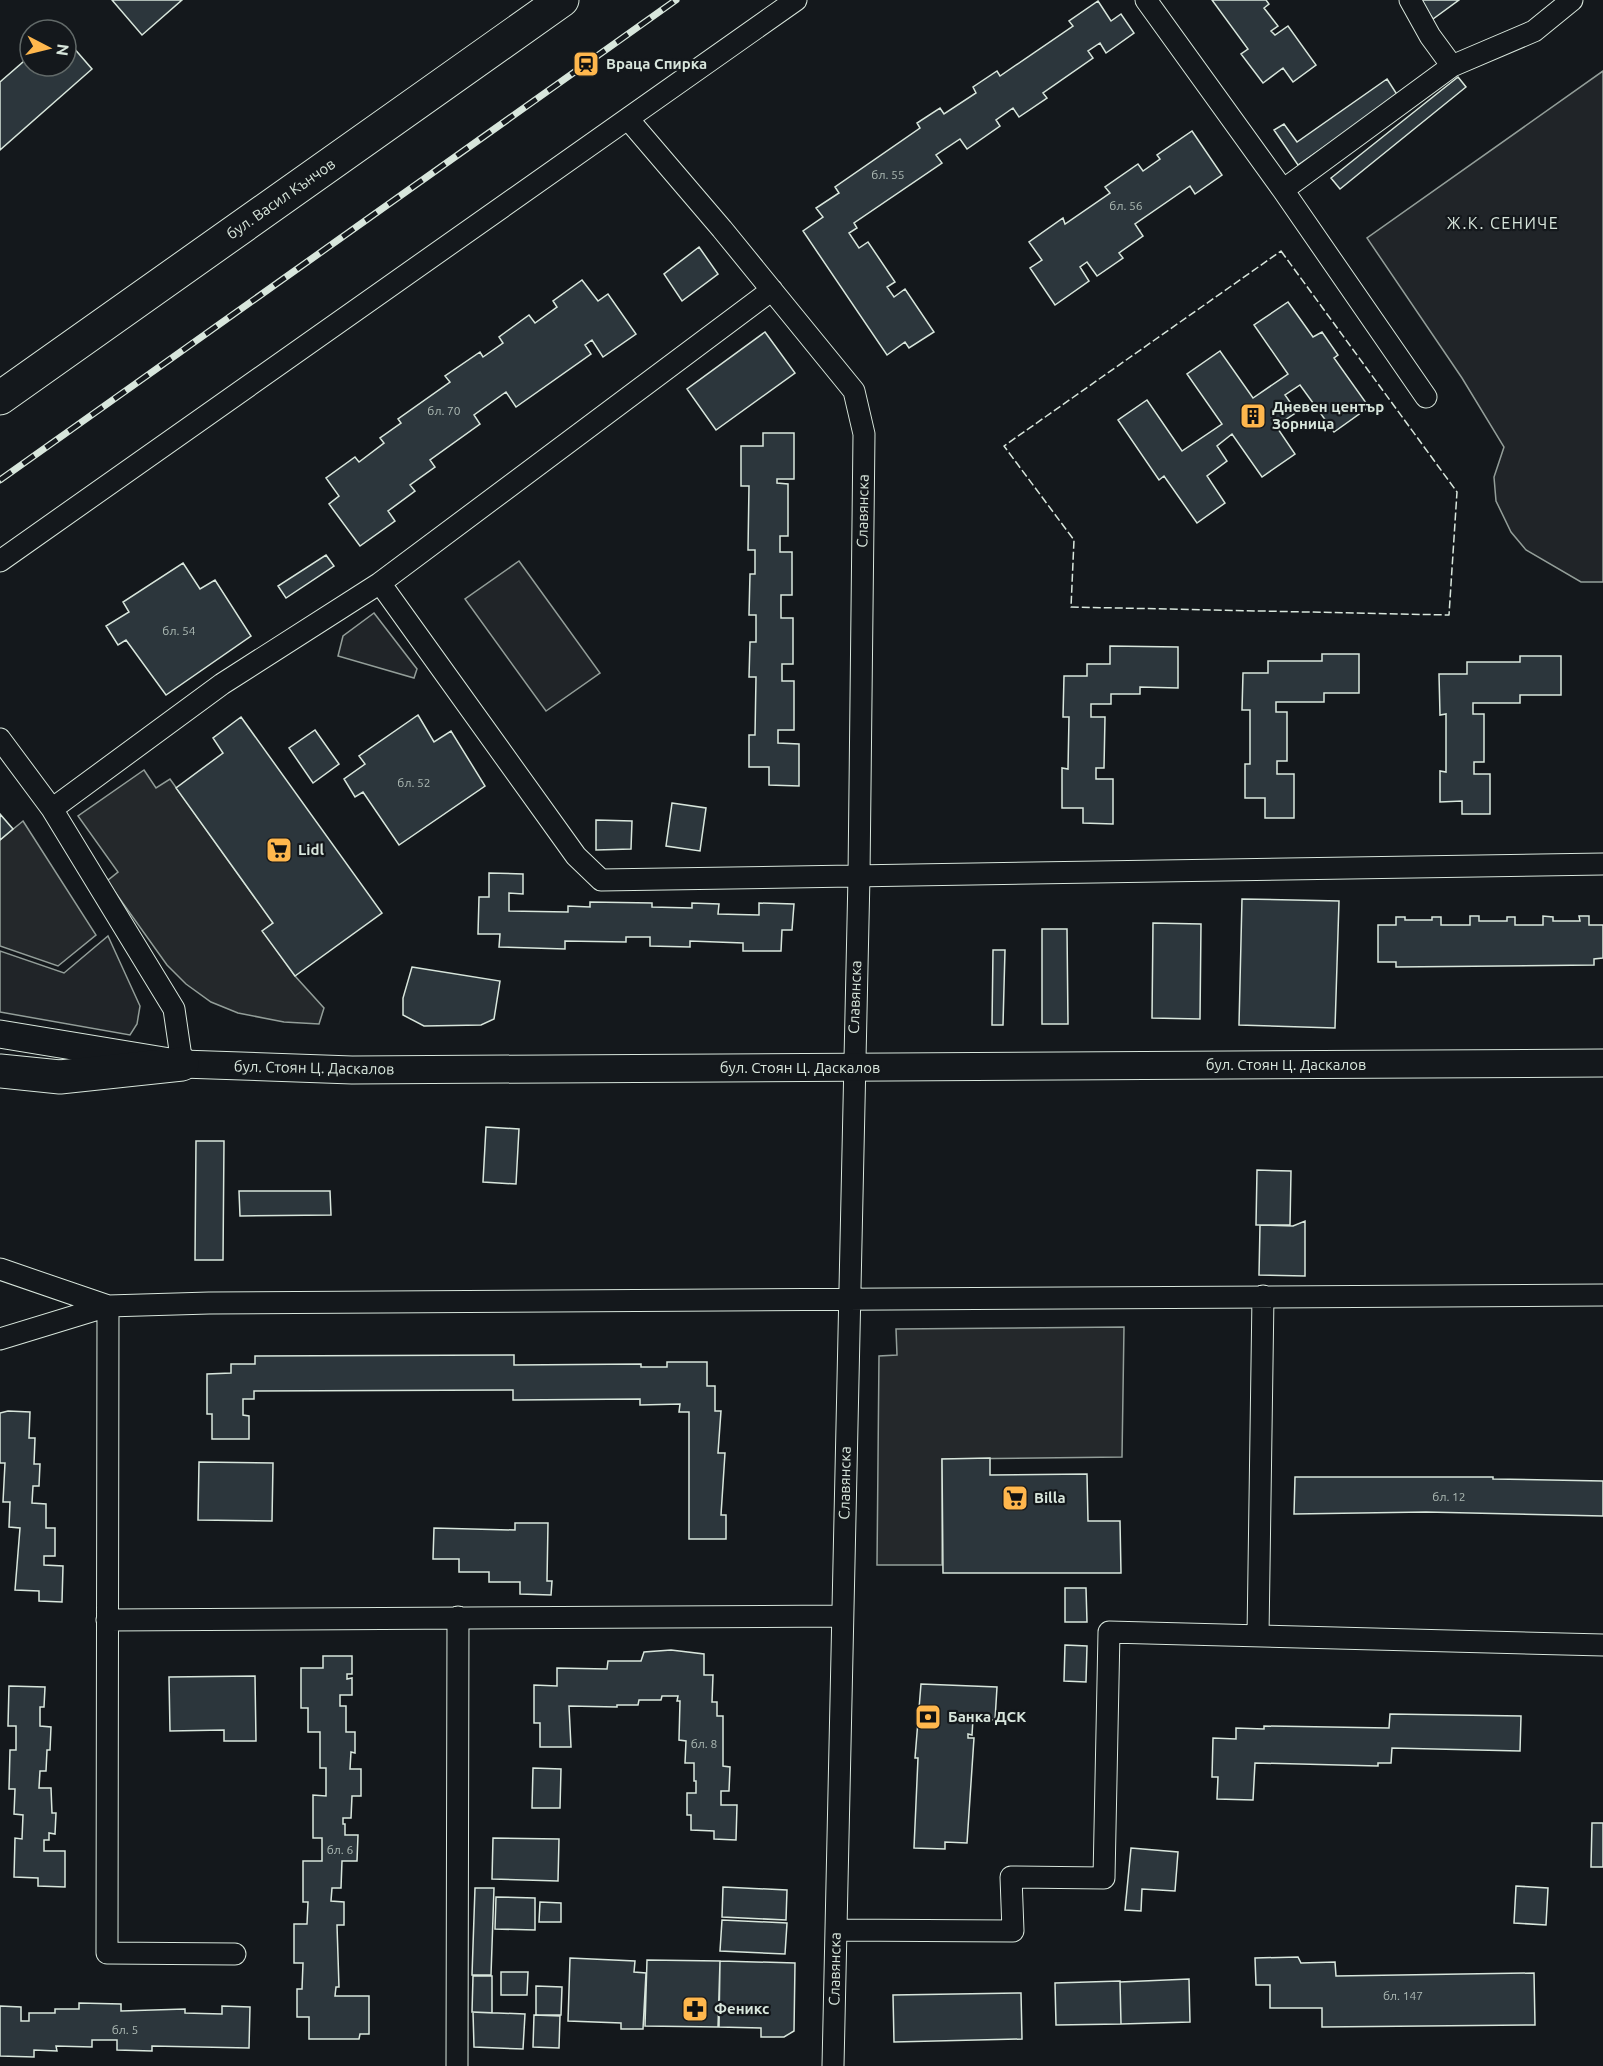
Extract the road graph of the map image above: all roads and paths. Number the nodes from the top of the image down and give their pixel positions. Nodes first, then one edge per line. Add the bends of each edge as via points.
1 (562, 0) edge
2 (796, 0) edge
3 (1146, 0) edge
4 (1410, 0) edge
5 (1572, 0) edge
6 (1452, 66) junction
7 (628, 119) junction
8 (1283, 190) junction
9 (772, 290) junction
10 (1426, 397) dead end
11 (0, 398) edge
12 (0, 561) edge
13 (380, 583) junction
14 (0, 739) edge
15 (52, 809) junction
16 (1603, 864) edge
17 (859, 876) junction
18 (0, 1034) edge
19 (1603, 1063) edge
20 (182, 1064) junction
21 (853, 1068) junction
22 (0, 1071) edge
23 (0, 1269) edge
24 (1603, 1295) edge
25 (1263, 1296) junction
26 (849, 1298) junction
27 (108, 1306) junction
28 (0, 1339) edge
29 (842, 1616) junction
30 (458, 1617) junction
31 (107, 1620) junction
32 (1258, 1636) junction
33 (1603, 1645) edge
34 (836, 1930) junction
35 (235, 1954) dead end
36 (457, 2066) edge
37 (833, 2066) edge

1 - 11 main road, бул. Васил Кънчов
2 - 7 street
3 - 8 street
4 - 6 street
5 - 6 street via 1534,31
6 - 8 street
7 - 9 street, Славянска
7 - 12 street
8 - 10 street
9 - 13 street
9 - 17 street, Славянска via 854,391 864,434
13 - 15 street via 222,684
13 - 17 street via 576,856 601,880
14 - 15 street
15 - 20 street via 174,1009
16 - 17 street
17 - 21 street, Славянска
18 - 20 street, бул. Стоян Ц. Даскалов
19 - 21 street, бул. Стоян Ц. Даскалов
20 - 21 street, бул. Стоян Ц. Даскалов via 352,1070
20 - 22 main road via 60,1077
21 - 26 street, Славянска
23 - 27 street
24 - 25 street
25 - 26 street
25 - 32 street
26 - 27 street
26 - 29 street, Славянска
27 - 28 street
27 - 31 street
29 - 30 street
29 - 34 street, Славянска
30 - 31 street
30 - 36 street
31 - 35 street via 107,1953
32 - 33 street
32 - 34 street via 1109,1632 1104,1878 1011,1876 1012,1931
34 - 37 street, Славянска

